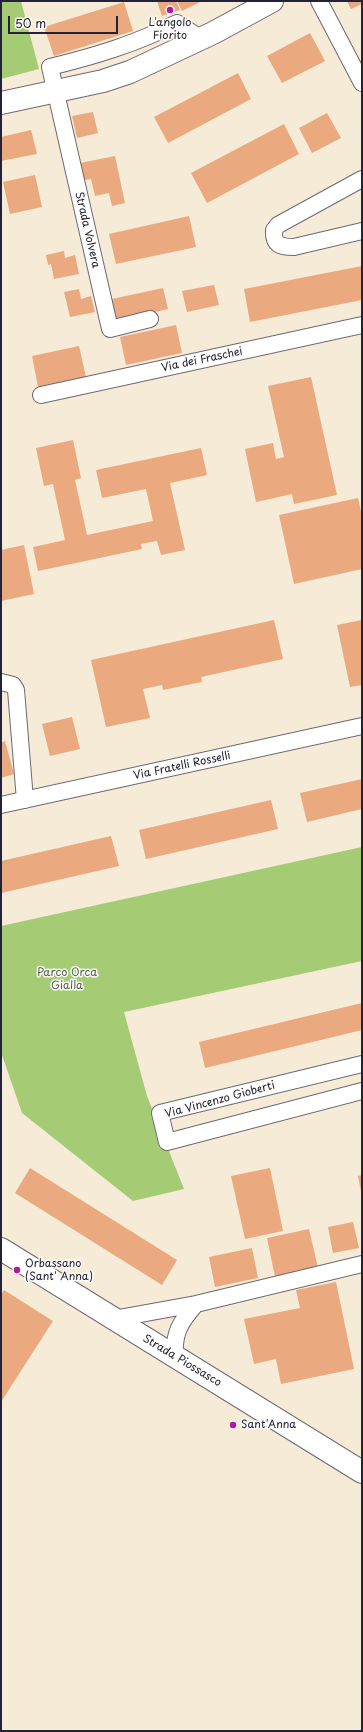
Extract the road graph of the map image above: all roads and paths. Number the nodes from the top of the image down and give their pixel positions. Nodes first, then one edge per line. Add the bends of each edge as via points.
1 (272, 1) edge
2 (319, 1) edge
3 (362, 83) edge
4 (54, 92) junction
5 (1, 103) edge
6 (362, 179) edge
7 (362, 231) edge
8 (150, 319) dead end
9 (362, 325) edge
10 (41, 395) dead end
11 (1, 682) edge
12 (362, 726) edge
13 (25, 800) junction
14 (1, 805) edge
15 (362, 1064) edge
16 (362, 1091) edge
17 (1, 1249) edge
18 (362, 1264) edge
19 (196, 1304) junction
20 (113, 1319) junction
21 (175, 1357) junction
22 (362, 1472) edge

1 - 4 street via 130,72
2 - 3 street
4 - 5 street
4 - 8 street, Strada Volvera via 110,329
6 - 7 street via 278,225 273,237 283,247 294,247
9 - 10 street, Via dei Fraschei
11 - 13 street via 13,686 16,690
12 - 13 street, Via Fratelli Rosselli
13 - 14 street, Via Fratelli Rosselli
15 - 16 street, Via Vincenzo Gioberti via 160,1113 167,1142
17 - 20 street, Strada Piossasco
18 - 19 street
19 - 20 street
19 - 21 street via 184,1318 177,1332
20 - 21 street, Strada Piossasco
21 - 22 street, Strada Piossasco

